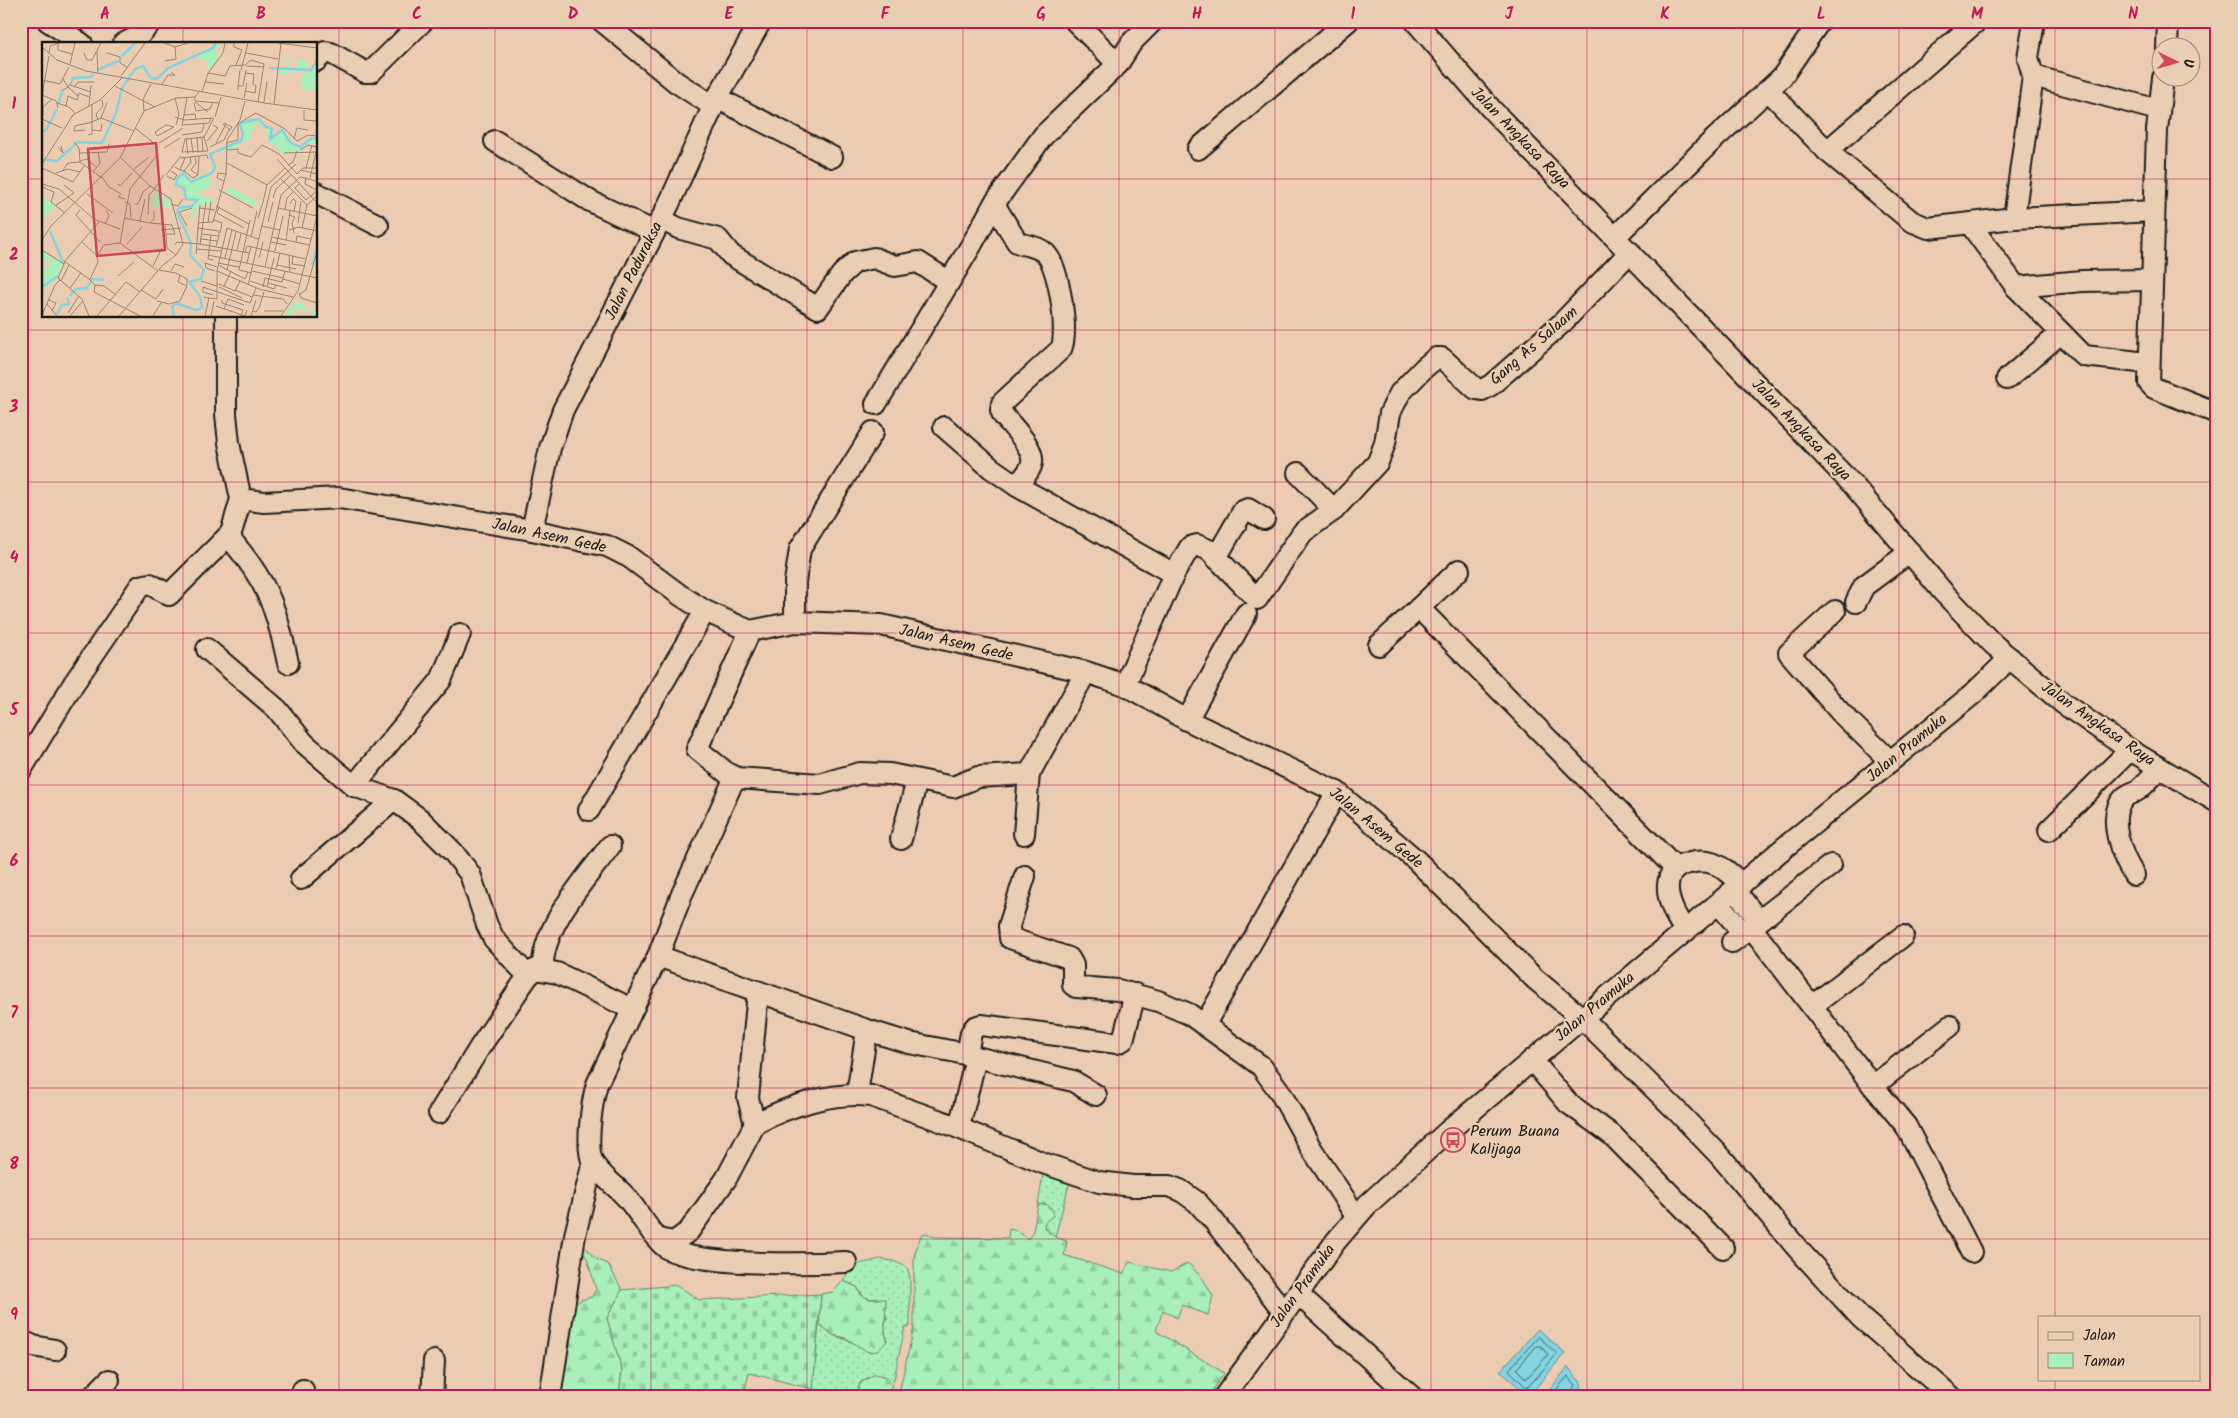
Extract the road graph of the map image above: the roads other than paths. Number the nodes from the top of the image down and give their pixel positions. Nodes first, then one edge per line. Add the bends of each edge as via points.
1 (48, 21) edge
2 (152, 21) edge
3 (422, 21) edge
4 (602, 21) edge
5 (760, 21) edge
6 (1074, 21) edge
7 (1153, 21) edge
8 (1348, 21) edge
9 (1415, 21) edge
10 (1820, 21) edge
11 (1977, 21) edge
12 (2034, 21) edge
13 (2168, 21) edge
14 (2167, 38) edge
15 (79, 42) edge
16 (127, 42) edge
17 (318, 59) edge
18 (1118, 64) junction
19 (2033, 76) junction
20 (2161, 88) edge
21 (1769, 91) junction
22 (715, 102) junction
23 (2158, 110) junction
24 (495, 141) dead end
25 (1198, 149) dead end
26 (1828, 151) junction
27 (832, 157) dead end
28 (318, 195) edge
29 (994, 204) junction
30 (2154, 211) junction
31 (2014, 218) junction
32 (1970, 224) junction
33 (378, 225) dead end
34 (657, 225) junction
35 (1615, 237) junction
36 (1630, 252) junction
37 (2152, 280) junction
38 (948, 281) junction
39 (2016, 287) junction
40 (226, 318) edge
41 (2061, 333) junction
42 (2148, 363) junction
43 (2007, 379) dead end
44 (876, 404) dead end
45 (2217, 413) edge
46 (944, 426) dead end
47 (873, 432) dead end
48 (1298, 473) dead end
49 (1016, 486) junction
50 (241, 499) junction
51 (1334, 510) junction
52 (1264, 519) dead end
53 (532, 530) junction
54 (228, 536) junction
55 (1910, 552) junction
56 (1216, 558) junction
57 (1459, 570) dead end
58 (1174, 574) junction
59 (1856, 602) dead end
60 (1252, 607) junction
61 (1419, 608) junction
62 (705, 611) junction
63 (1835, 611) dead end
64 (795, 622) junction
65 (750, 632) junction
66 (460, 634) dead end
67 (1379, 645) dead end
68 (207, 649) dead end
69 (2010, 658) junction
70 (288, 663) dead end
71 (1086, 672) junction
72 (1125, 685) junction
73 (1186, 720) junction
74 (2130, 750) junction
75 (1890, 761) junction
76 (25, 763) edge
77 (2160, 768) junction
78 (1029, 774) junction
79 (737, 778) junction
80 (917, 781) junction
81 (354, 786) junction
82 (1337, 792) junction
83 (394, 800) junction
84 (2217, 802) edge
85 (589, 810) dead end
86 (2049, 830) dead end
87 (1024, 834) dead end
88 (900, 838) dead end
89 (610, 846) dead end
90 (1831, 865) dead end
91 (1675, 868) junction
92 (2134, 875) dead end
93 (1025, 876) dead end
94 (301, 879) dead end
95 (1738, 887) junction
96 (1719, 904) junction
97 (1686, 931) junction
98 (1746, 931) junction
99 (1903, 936) dead end
100 (658, 956) junction
101 (536, 973) junction
102 (758, 992) junction
103 (1135, 994) junction
104 (1812, 1006) junction
105 (632, 1009) junction
106 (1582, 1018) junction
107 (1205, 1024) junction
108 (1950, 1026) dead end
109 (867, 1030) junction
110 (972, 1055) junction
111 (1532, 1060) junction
112 (1873, 1086) junction
113 (858, 1094) junction
114 (1096, 1095) dead end
115 (439, 1113) dead end
116 (755, 1124) junction
117 (959, 1128) junction
118 (593, 1162) junction
119 (1356, 1216) junction
120 (658, 1239) junction
121 (1723, 1248) dead end
122 (1971, 1252) dead end
123 (846, 1262) dead end
124 (1298, 1294) junction
125 (1284, 1312) junction
126 (21, 1340) edge
127 (55, 1350) dead end
128 (434, 1361) dead end
129 (109, 1380) dead end
130 (92, 1397) edge
131 (432, 1397) edge
132 (550, 1397) edge
133 (1224, 1397) edge
134 (1412, 1397) edge
135 (1952, 1397) edge

1 - 15 street
2 - 16 street via 139,36
3 - 17 street via 371,72 365,72 331,53 325,52
4 - 22 street via 676,82
5 - 22 street, Jalan Paduraksa
6 - 18 street
7 - 18 street via 1132,42
8 - 25 street
9 - 35 street, Jalan Angkasa Raya via 1492,110
10 - 21 street via 1791,67
11 - 26 street
12 - 19 street via 2028,58
13 - 14 street
18 - 29 street via 1043,136
19 - 23 street
19 - 31 street
20 - 23 street
21 - 26 street
21 - 35 street via 1710,143
22 - 27 street
22 - 34 street, Jalan Paduraksa
23 - 30 street
24 - 34 street via 590,201
26 - 32 street via 1911,221 1928,228
28 - 33 street
29 - 38 street
29 - 49 street via 1017,242 1039,249 1052,263 1063,313 1064,344 1061,349 1002,403 1003,415 1030,451 1032,459 1028,471
30 - 31 street
30 - 37 street
31 - 32 street
32 - 39 street
34 - 38 street via 718,239 731,255 818,308 842,274 855,262 874,258 895,266 918,262
34 - 53 street, Jalan Paduraksa via 563,410 550,448
35 - 36 street, Jalan Angkasa Raya
36 - 51 street, Gang As Salaam via 1562,323 1491,385 1476,390 1442,358 1436,358 1424,368 1400,393 1390,413 1378,462
36 - 55 street, Jalan Angkasa Raya via 1854,486
37 - 39 street
37 - 42 street
38 - 44 street
39 - 41 street
40 - 50 street via 226,414
41 - 42 street via 2078,351 2090,358
41 - 43 street
42 - 45 street via 2149,383 2154,388
46 - 49 street
47 - 64 street via 800,549 795,582
48 - 51 street
49 - 58 street
50 - 53 street, Jalan Asem Gede via 264,502 339,498
50 - 54 street
51 - 60 street, Gang As Salaam via 1303,532
52 - 56 street via 1248,509 1243,511
53 - 62 street, Jalan Asem Gede via 608,546 629,557
54 - 70 street via 251,563 266,589 278,616
54 - 76 street via 169,595 150,584 140,586 40,735
55 - 59 street via 1864,586
55 - 69 street, Jalan Angkasa Raya via 1965,617
56 - 58 street via 1203,547 1190,547
56 - 60 street
57 - 61 street
58 - 72 street
60 - 73 street, Gang As Salaam
61 - 67 street
61 - 91 street
62 - 65 street, Jalan Asem Gede
62 - 85 street
63 - 75 street via 1789,653 1841,713
64 - 65 street, Jalan Asem Gede
64 - 71 street, Jalan Asem Gede via 881,625
65 - 79 street via 697,749 727,774
66 - 81 street via 441,680
68 - 81 street via 277,709 304,743
69 - 74 street, Jalan Angkasa Raya via 2064,704
69 - 75 street, Jalan Pramuka via 1973,694
71 - 72 street, Jalan Asem Gede
71 - 78 street
72 - 73 street, Jalan Asem Gede
73 - 82 street, Jalan Asem Gede
74 - 77 street, Jalan Angkasa Raya
74 - 86 street
75 - 95 street, Jalan Pramuka
77 - 84 street, Jalan Angkasa Raya
77 - 92 street via 2143,786 2124,798 2118,809 2116,834 2124,861
78 - 80 street via 978,777 953,787
78 - 87 street
79 - 80 street via 820,784 860,773 890,774
79 - 100 street via 682,894
80 - 88 street
81 - 83 street
82 - 106 street, Jalan Asem Gede via 1416,860 1535,979
82 - 107 street
83 - 94 street
83 - 101 street via 420,819 453,852 470,874 494,939
89 - 101 street via 553,928
90 - 98 street
91 - 95 street via 1704,861 1725,869
91 - 97 street via 1668,884 1668,896 1677,920
93 - 103 street via 1009,926 1010,938 1069,958 1076,987
95 - 96 street, Jalan Pramuka
95 - 98 street
96 - 97 street, Jalan Pramuka
96 - 98 street
97 - 106 street, Jalan Pramuka
98 - 104 street
99 - 104 street
100 - 102 street
100 - 105 street
101 - 105 street
101 - 115 street via 480,1047
102 - 109 street
102 - 116 street via 748,1098
103 - 107 street via 1189,1014
103 - 110 street via 1123,1040 1117,1043 982,1025 971,1033
104 - 112 street
105 - 118 street via 592,1101
106 - 111 street, Jalan Pramuka
106 - 135 street, Jalan Asem Gede via 1721,1157 1861,1318
107 - 119 street via 1261,1066
108 - 112 street
109 - 110 street via 909,1043
109 - 113 street
110 - 114 street via 1073,1081
110 - 117 street
111 - 119 street, Jalan Pramuka via 1447,1132
111 - 121 street via 1568,1103 1612,1135
112 - 122 street via 1906,1126
113 - 116 street via 811,1102
113 - 117 street
116 - 120 street via 726,1179 689,1231 674,1242
117 - 125 street via 1099,1182 1169,1186 1180,1190 1197,1202 1213,1220
118 - 120 street via 626,1197
118 - 132 street via 574,1235
119 - 124 street, Jalan Pramuka
120 - 123 street via 668,1249 711,1259 815,1264
124 - 125 street, Jalan Pramuka
124 - 134 street
125 - 133 street, Jalan Pramuka
126 - 127 street via 32,1346
128 - 131 street
129 - 130 street

